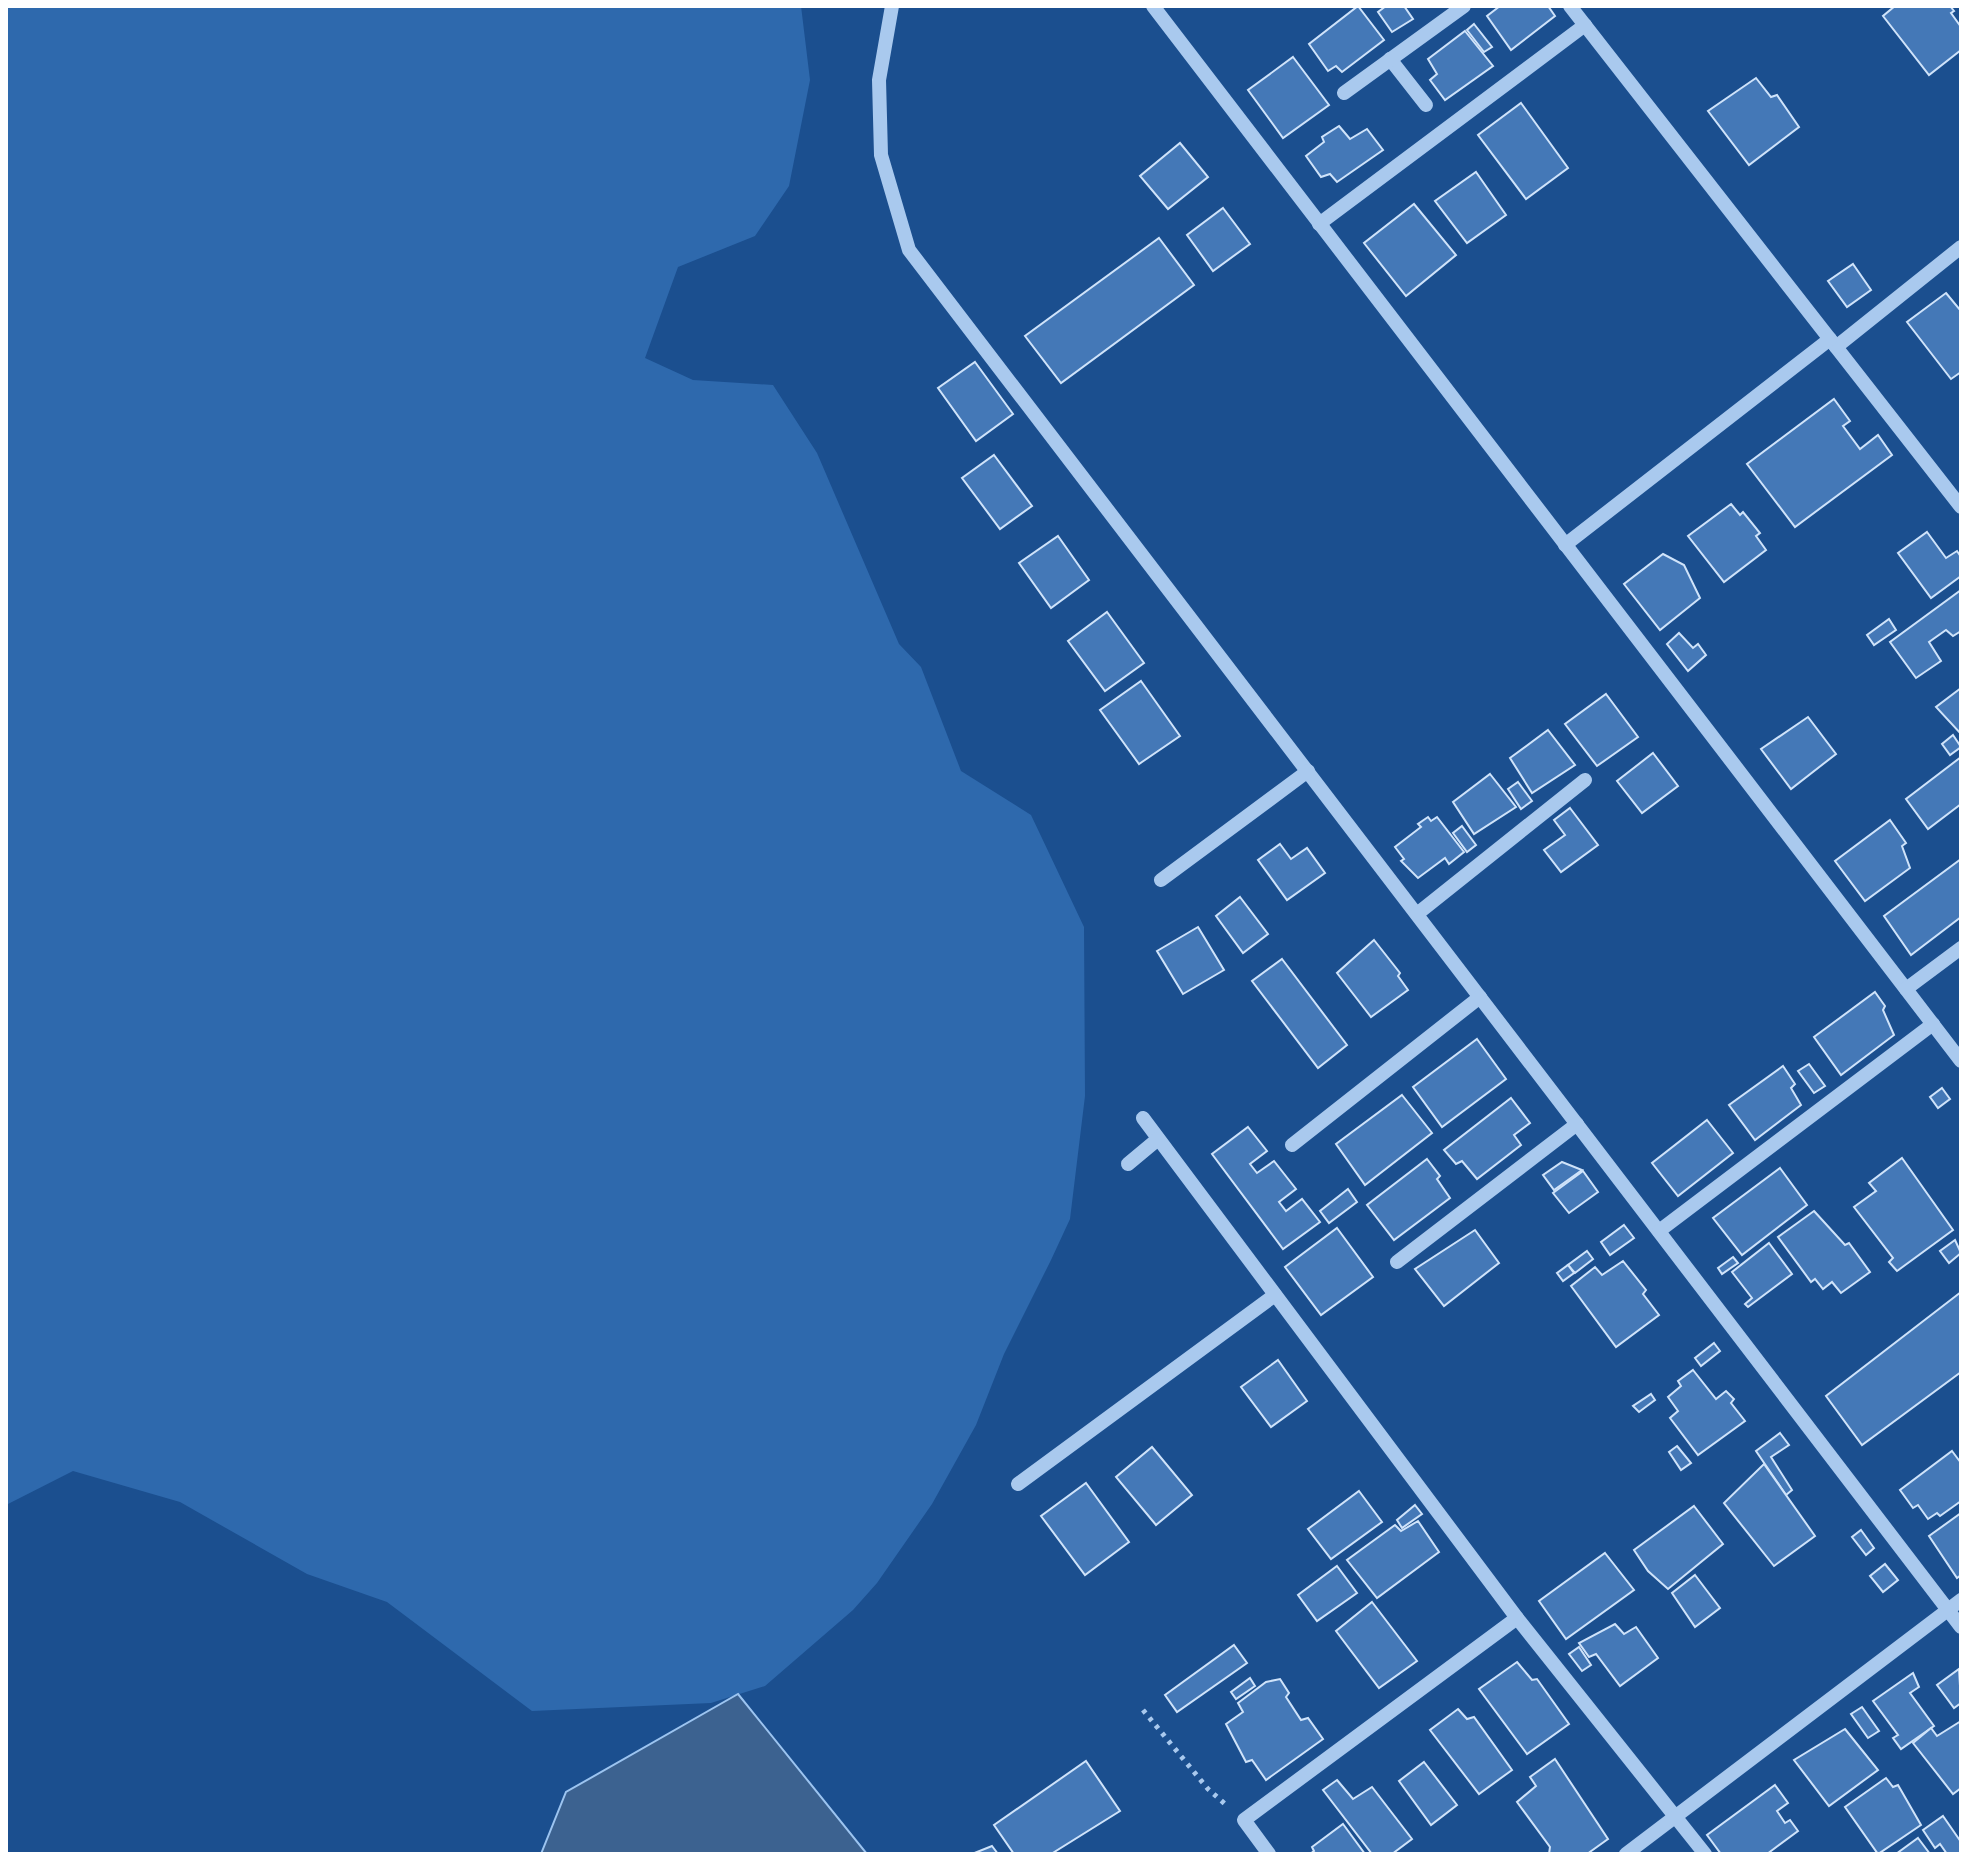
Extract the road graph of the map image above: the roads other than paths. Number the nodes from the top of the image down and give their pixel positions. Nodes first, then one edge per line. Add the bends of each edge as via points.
1 (892, 6) edge
2 (1153, 6) edge
3 (1464, 6) edge
4 (1570, 6) edge
5 (1585, 25) junction
6 (1390, 59) junction
7 (1344, 93) dead end
8 (1426, 105) dead end
9 (1319, 224) junction
10 (1961, 247) edge
11 (1833, 343) junction
12 (1961, 507) edge
13 (1565, 545) junction
14 (1308, 771) junction
15 (1585, 780) dead end
16 (1161, 880) dead end
17 (1417, 914) junction
18 (1961, 948) edge
19 (1906, 989) junction
20 (1480, 997) junction
21 (1933, 1024) junction
22 (1961, 1061) edge
23 (1143, 1118) dead end
24 (1577, 1124) junction
25 (1158, 1139) junction
26 (1292, 1145) dead end
27 (1128, 1164) dead end
28 (1659, 1231) junction
29 (1397, 1262) dead end
30 (1275, 1295) junction
31 (1018, 1484) dead end
32 (1961, 1600) edge
33 (1948, 1610) junction
34 (1517, 1618) junction
35 (1961, 1627) edge
36 (1676, 1816) junction
37 (1269, 1854) edge
38 (1626, 1854) edge
39 (1705, 1854) edge

1 - 14 street via 879,80 881,155 909,250
2 - 9 street
3 - 6 street
4 - 5 street
5 - 9 street
5 - 11 street
6 - 7 street
6 - 8 street
9 - 13 street
10 - 11 street
11 - 12 street
11 - 13 street
13 - 19 street
14 - 16 street
14 - 17 street
15 - 17 street
17 - 20 street
18 - 19 street
19 - 21 street
20 - 24 street
20 - 26 street
21 - 22 street
21 - 28 street
23 - 25 street
24 - 28 street
24 - 29 street
25 - 27 street
25 - 30 street
28 - 33 street
30 - 31 street
30 - 34 street
32 - 33 street
33 - 35 street
33 - 36 street
34 - 36 street
34 - 37 street via 1244,1820
36 - 38 street
36 - 39 street

